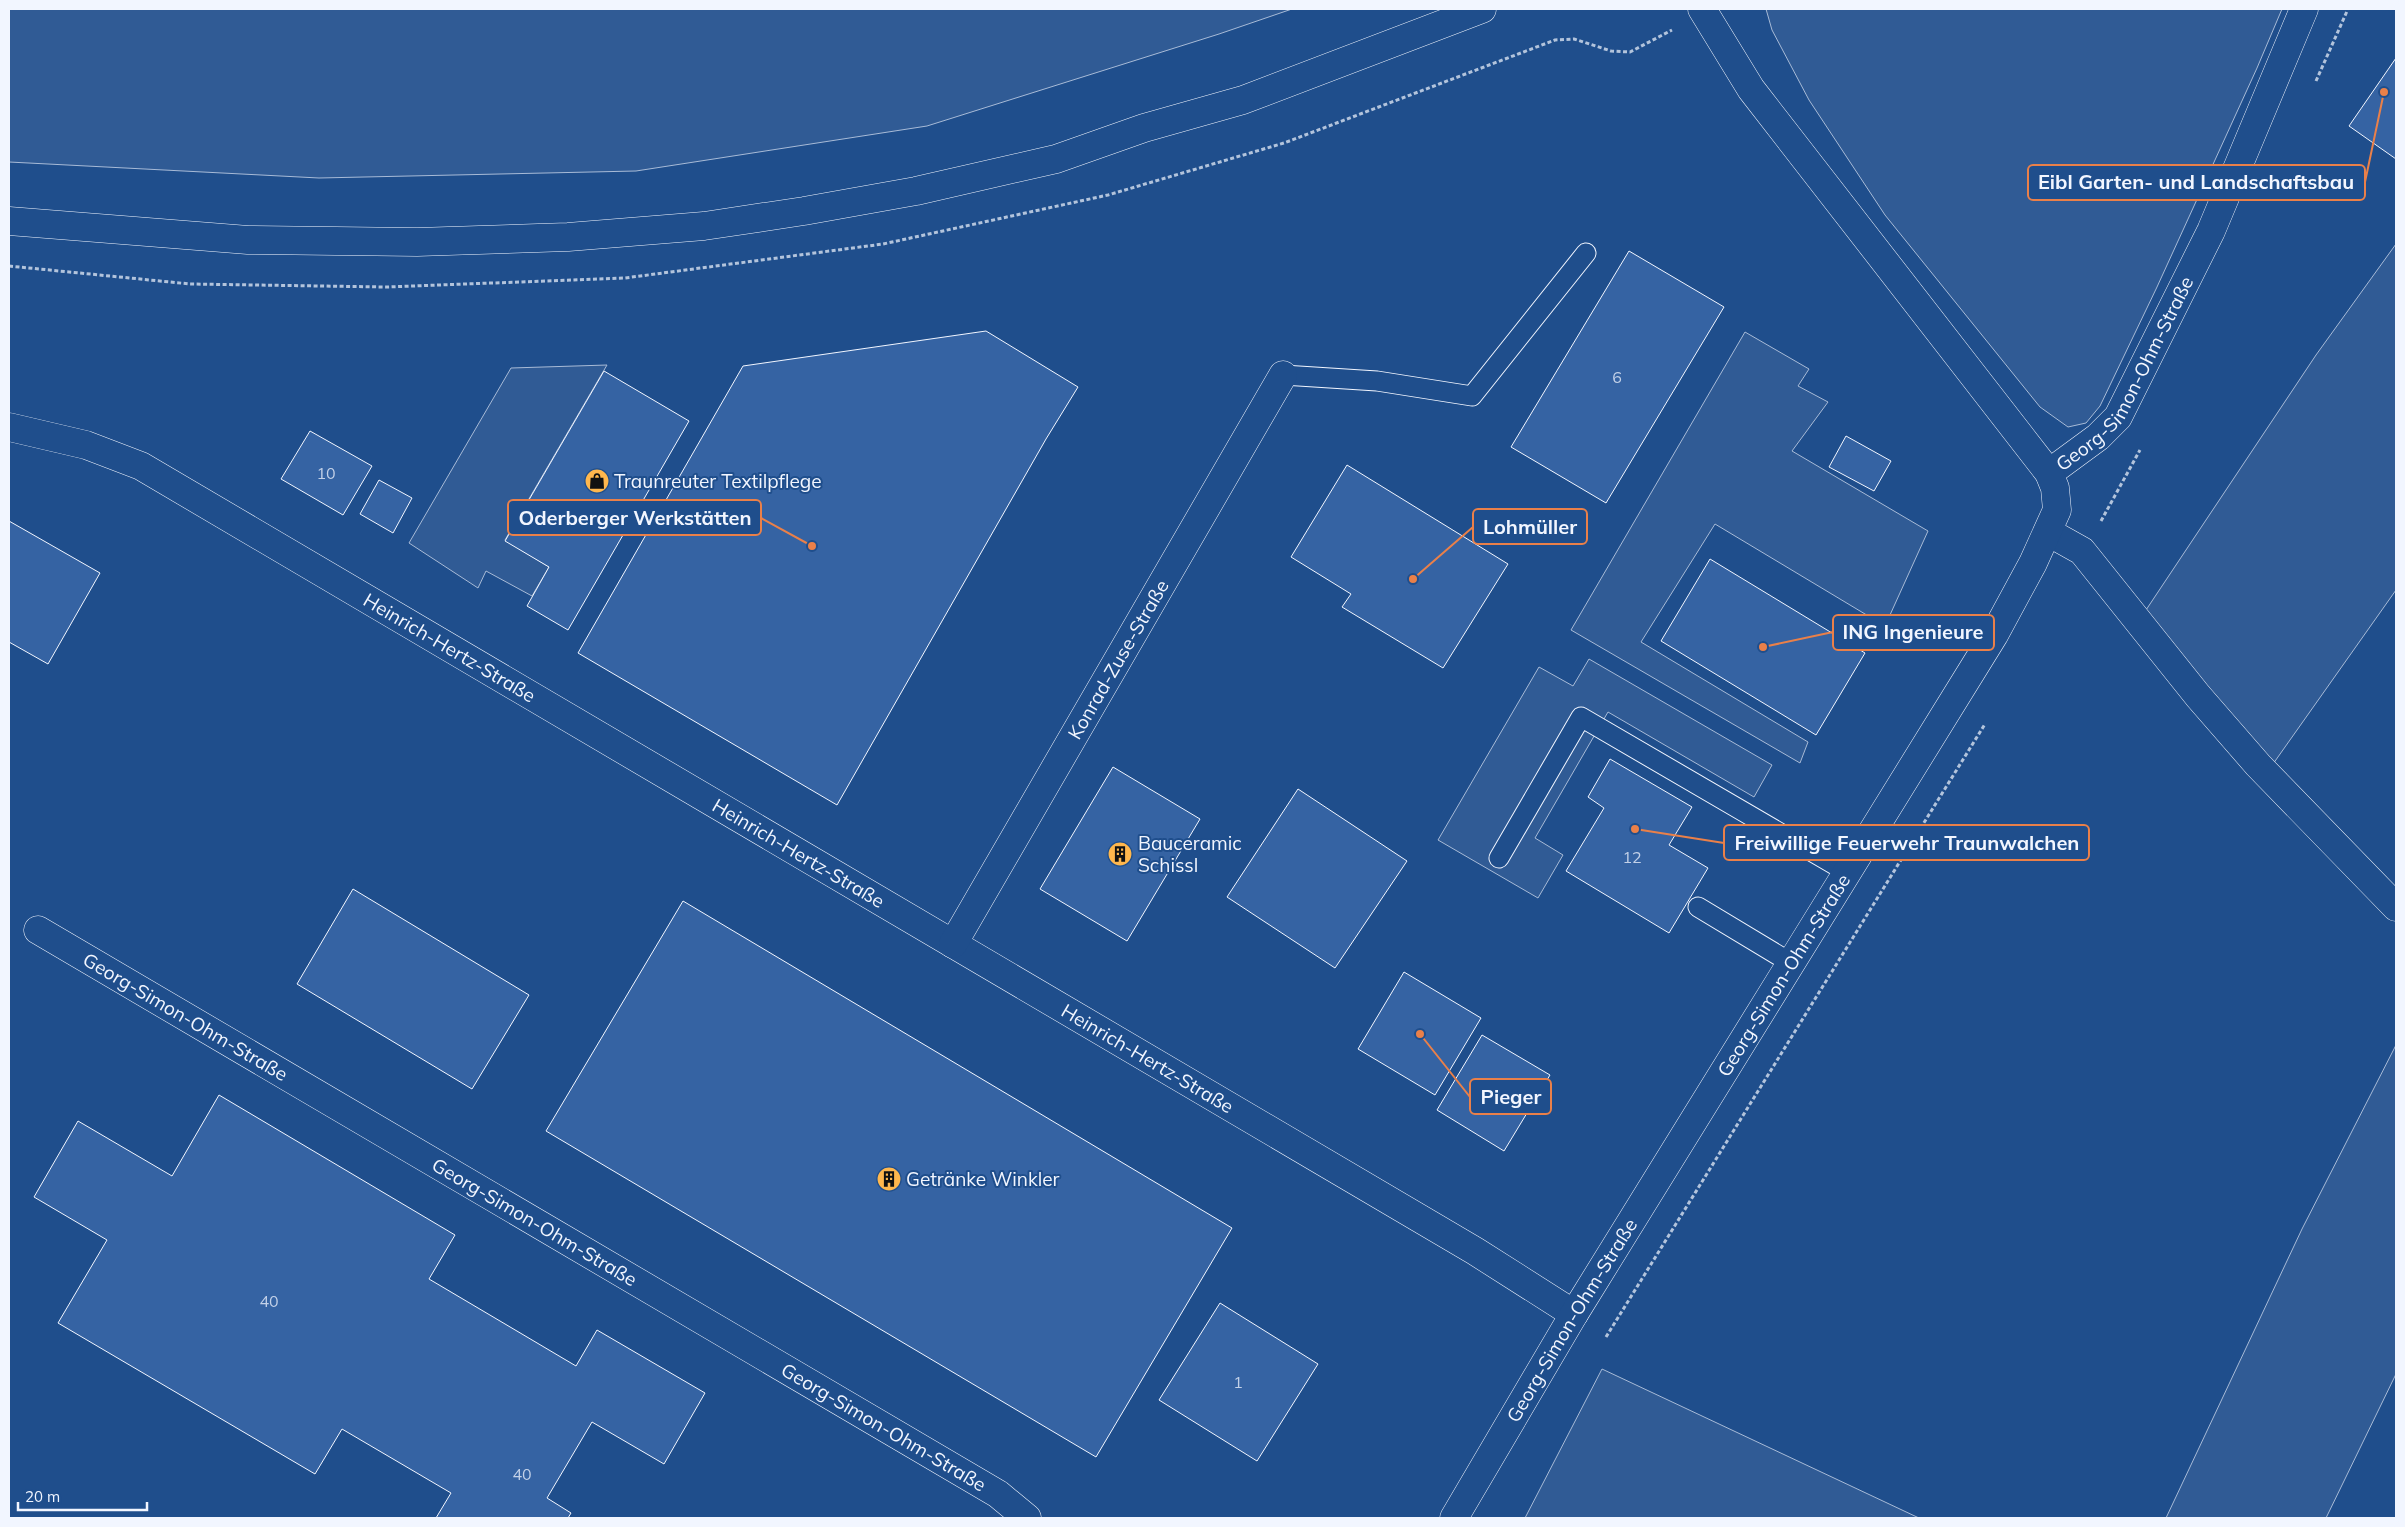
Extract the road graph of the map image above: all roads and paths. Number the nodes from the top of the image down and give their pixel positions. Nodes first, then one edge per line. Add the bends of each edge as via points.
1 (1482, 9) edge
2 (1702, 9) edge
3 (2304, 9) edge
4 (9, 221) edge
5 (1586, 253) dead end
6 (1283, 375) joint
7 (9, 426) edge
8 (2049, 473) junction
9 (2048, 532) junction
10 (1988, 719) dead end
11 (1499, 858) dead end
12 (1847, 872) junction
13 (1698, 907) dead end
14 (2396, 907) edge
15 (38, 930) dead end
16 (953, 944) junction
17 (1791, 963) junction
18 (1574, 1314) junction
19 (1602, 1344) dead end
20 (1027, 1518) edge
21 (1454, 1518) edge

1 - 4 street via 1243,100 1144,128 1056,158 916,190 713,225 568,237 407,242 248,240
2 - 8 street via 1751,89
3 - 8 street, Georg-Simon-Ohm-Straße via 2211,231 2118,417 2098,437
5 - 6 lane via 1472,396 1377,381
6 - 16 street, Konrad-Zuse-Straße
7 - 16 street, Heinrich-Hertz-Straße via 86,445 141,466
8 - 9 street, Georg-Simon-Ohm-Straße via 2055,488 2057,510
9 - 12 street, Georg-Simon-Ohm-Straße via 1994,635
9 - 14 street via 2082,551 2198,696 2258,765
10 - 19 path
11 - 12 lane via 1581,717
12 - 17 street, Georg-Simon-Ohm-Straße
13 - 17 lane
15 - 20 street, Georg-Simon-Ohm-Straße via 998,1494
16 - 18 street, Heinrich-Hertz-Straße via 1475,1251
17 - 18 street, Georg-Simon-Ohm-Straße
18 - 21 street, Georg-Simon-Ohm-Straße

